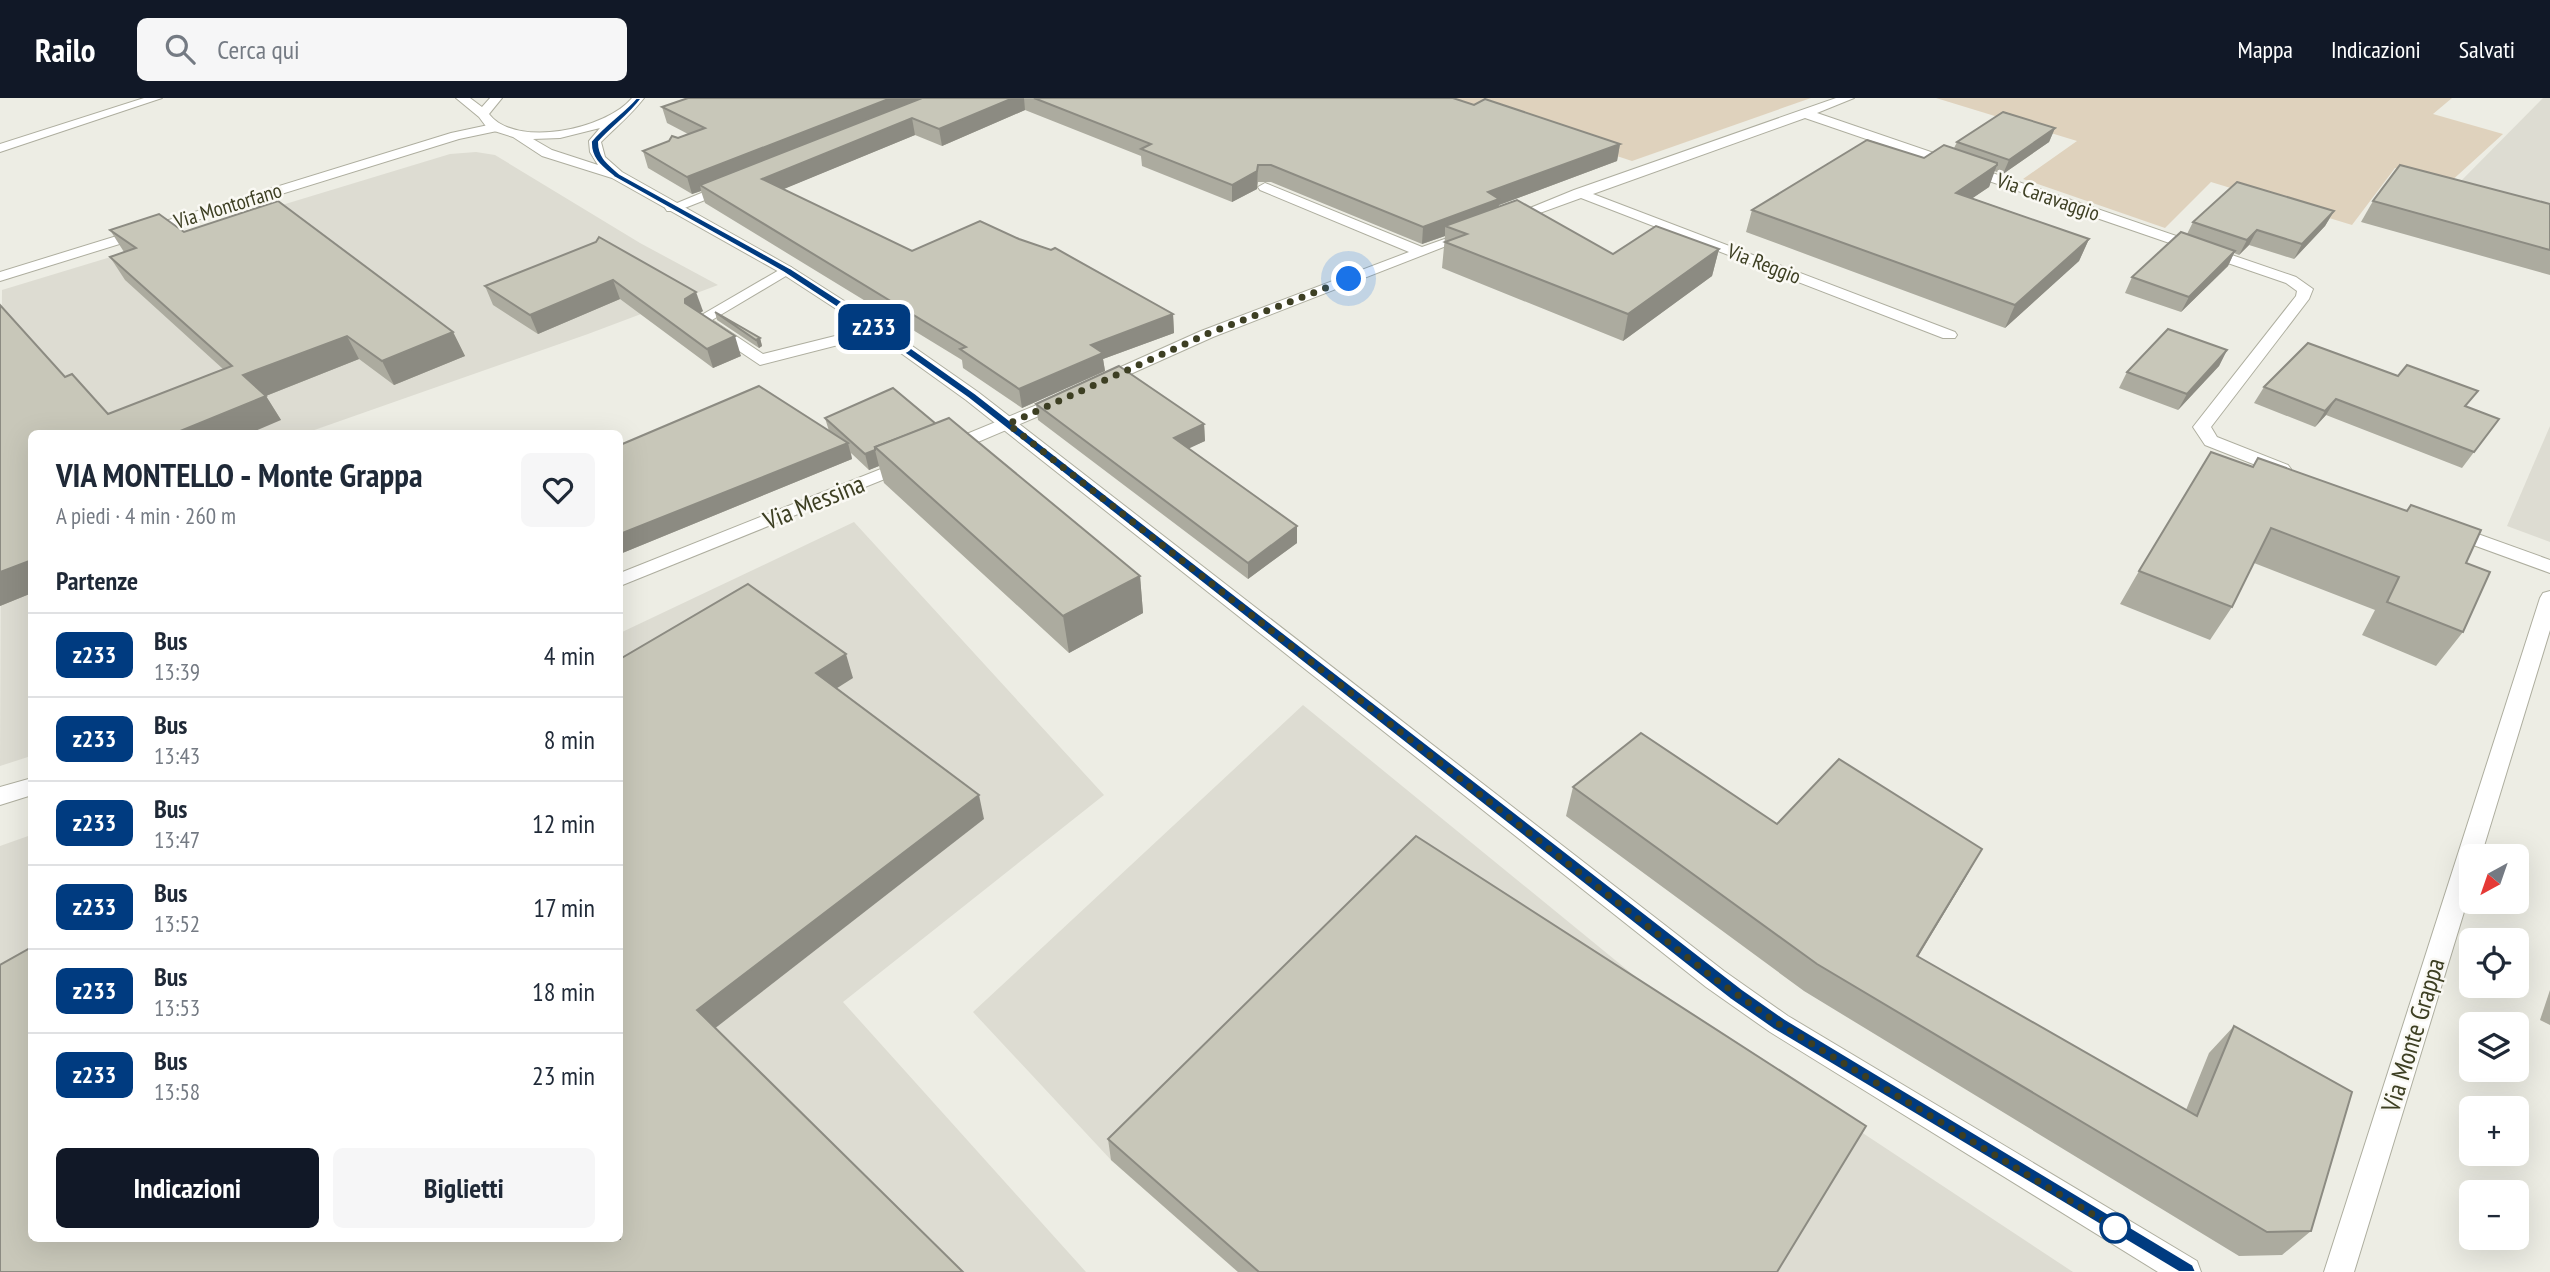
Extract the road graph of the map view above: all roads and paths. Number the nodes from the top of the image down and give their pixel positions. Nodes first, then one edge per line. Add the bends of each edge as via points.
1 (156, 98) edge
2 (462, 98) edge
3 (496, 98) edge
4 (1849, 98) edge
5 (639, 99) edge
6 (1806, 114) junction
7 (615, 119) junction
8 (487, 121) junction
9 (515, 134) junction
10 (0, 148) edge
11 (617, 175) junction
12 (746, 179) edge
13 (1265, 187) edge
14 (1579, 193) junction
15 (672, 208) junction
16 (1421, 252) junction
17 (786, 270) junction
18 (0, 278) edge
19 (879, 330) junction
20 (1949, 335) dead end
21 (1008, 424) junction
22 (2302, 476) edge
23 (2432, 524) edge
24 (2550, 567) edge
25 (623, 579) edge
26 (2550, 598) edge
27 (28, 787) edge
28 (0, 796) edge
29 (2186, 1272) edge
30 (2339, 1272) edge

1 - 10 street
2 - 8 street
3 - 8 street
4 - 6 street
5 - 7 street
6 - 14 street
6 - 22 street, Via Caravaggio via 2291,280 2305,289 2202,427 2211,441
7 - 9 street via 556,134
7 - 11 street via 595,141 594,152
8 - 9 street
8 - 18 street, Via Montorfano via 456,136
9 - 11 street via 547,153
11 - 15 street
12 - 15 street
13 - 16 street
14 - 16 street
14 - 20 street, Via Reggio
15 - 17 street
16 - 21 street via 1207,334
17 - 19 street
17 - 19 street via 701,320 760,360
19 - 21 street
21 - 25 street, Via Messina
21 - 29 street via 1715,979 1779,1024
23 - 24 street
26 - 30 street, Via Monte Grappa
27 - 28 street

